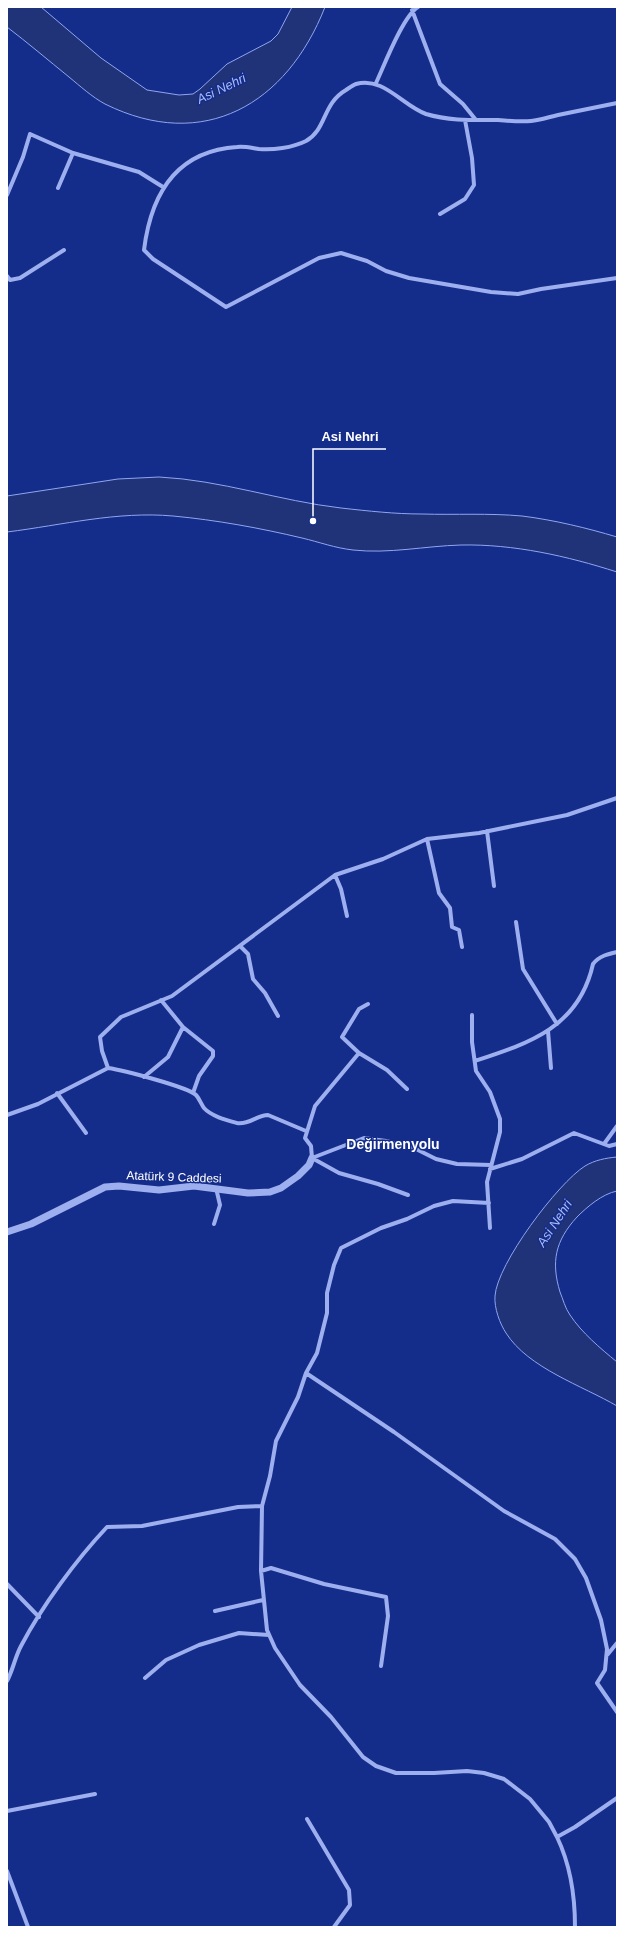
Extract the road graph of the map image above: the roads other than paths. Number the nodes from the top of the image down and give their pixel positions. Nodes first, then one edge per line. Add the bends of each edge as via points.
1 (418, 7) edge
2 (412, 10) junction
3 (376, 83) junction
4 (617, 103) edge
5 (465, 120) junction
6 (476, 120) junction
7 (72, 153) junction
8 (163, 187) junction
9 (58, 188) dead end
10 (7, 195) edge
11 (440, 214) dead end
12 (64, 250) dead end
13 (7, 276) edge
14 (617, 278) edge
15 (617, 798) edge
16 (487, 831) junction
17 (427, 839) junction
18 (335, 875) junction
19 (494, 886) dead end
20 (347, 916) dead end
21 (516, 922) dead end
22 (241, 947) junction
23 (462, 947) dead end
24 (617, 952) edge
25 (160, 1000) junction
26 (368, 1004) dead end
27 (472, 1015) dead end
28 (278, 1016) dead end
29 (557, 1024) junction
30 (183, 1027) junction
31 (548, 1031) junction
32 (359, 1053) junction
33 (475, 1061) junction
34 (108, 1068) junction
35 (551, 1068) dead end
36 (144, 1077) junction
37 (407, 1089) dead end
38 (57, 1093) junction
39 (192, 1093) junction
40 (7, 1115) edge
41 (617, 1126) edge
42 (306, 1131) junction
43 (86, 1133) dead end
44 (604, 1144) junction
45 (617, 1144) edge
46 (312, 1158) junction
47 (490, 1167) junction
48 (216, 1188) junction
49 (408, 1195) dead end
50 (488, 1203) junction
51 (214, 1224) dead end
52 (490, 1228) dead end
53 (7, 1232) edge
54 (306, 1373) junction
55 (262, 1506) junction
56 (261, 1571) junction
57 (7, 1584) edge
58 (263, 1600) junction
59 (215, 1611) dead end
60 (39, 1617) junction
61 (269, 1635) junction
62 (617, 1643) edge
63 (608, 1654) junction
64 (382, 1666) dead end
65 (8, 1678) edge
66 (145, 1678) dead end
67 (617, 1712) edge
68 (95, 1794) dead end
69 (617, 1798) edge
70 (7, 1811) edge
71 (307, 1819) dead end
72 (557, 1837) junction
73 (7, 1871) edge
74 (28, 1927) edge
75 (334, 1927) edge
76 (575, 1927) edge

1 - 2 street
2 - 3 street
2 - 6 street via 440,84 463,104
3 - 5 street via 424,113 441,118
3 - 8 street via 356,84 339,94 328,107 320,128 304,141 288,147 259,149 239,146 202,155 186,163
4 - 6 street via 531,121
5 - 6 street
5 - 11 street via 474,184 465,198
7 - 8 street via 139,172
7 - 9 street
7 - 10 street via 30,134 24,157
8 - 14 street via 153,208 144,250 153,259 226,307 319,258 341,253 367,260 386,271 409,278 491,292 518,294
12 - 13 street via 20,278 10,280
15 - 16 street via 567,815
16 - 17 street
16 - 19 street
17 - 18 street via 383,859
17 - 23 street via 439,893 450,908 452,927 459,930
18 - 20 street
18 - 22 street
21 - 29 street via 523,969
22 - 25 street via 172,996
22 - 28 street via 248,954 253,978
24 - 29 street via 596,960 571,1012
25 - 30 street
25 - 34 street via 121,1017 100,1037
26 - 32 street via 359,1009 342,1035
27 - 33 street
29 - 31 street
30 - 36 street via 168,1057
30 - 39 street via 213,1052
31 - 33 street via 512,1049
31 - 35 street
32 - 37 street via 386,1070
32 - 42 street via 315,1106
33 - 47 street via 476,1071 490,1092 500,1119 500,1132
34 - 36 street
34 - 38 street
36 - 39 street
38 - 40 street via 38,1104
38 - 43 street
39 - 42 street via 196,1094 204,1108 217,1117 242,1123 268,1115
41 - 44 street
42 - 46 street via 305,1138 311,1146
44 - 45 street
44 - 47 street via 574,1133 522,1159
46 - 47 street via 364,1138 416,1149 436,1159 457,1164
46 - 48 street, Atatürk 9 Caddesi via 305,1170 275,1190 248,1193
46 - 49 street via 339,1173
47 - 50 street via 487,1182
48 - 51 street via 220,1205
48 - 53 street, Atatürk 9 Caddesi via 194,1186 159,1190 105,1187 35,1222
50 - 52 street
50 - 54 street via 453,1201 434,1206 341,1248 327,1293 327,1313 317,1353
54 - 55 street via 298,1397 276,1441
54 - 63 street via 504,1511 555,1539 575,1559 586,1578 601,1620
55 - 56 street
55 - 60 street via 238,1507 142,1526 107,1527 86,1549
56 - 58 street
56 - 64 street via 271,1568 324,1584 386,1597 388,1616
57 - 60 street
58 - 59 street
58 - 61 street
60 - 65 street via 20,1647
61 - 66 street via 239,1633 199,1645 166,1660
61 - 72 street via 300,1685 331,1717 363,1757 376,1766 396,1773 467,1771 504,1779 530,1799 549,1822
62 - 63 street
63 - 67 street via 605,1670 597,1683
68 - 70 street
69 - 72 street
71 - 75 street via 349,1890 350,1904
72 - 76 street via 567,1863
73 - 74 street

